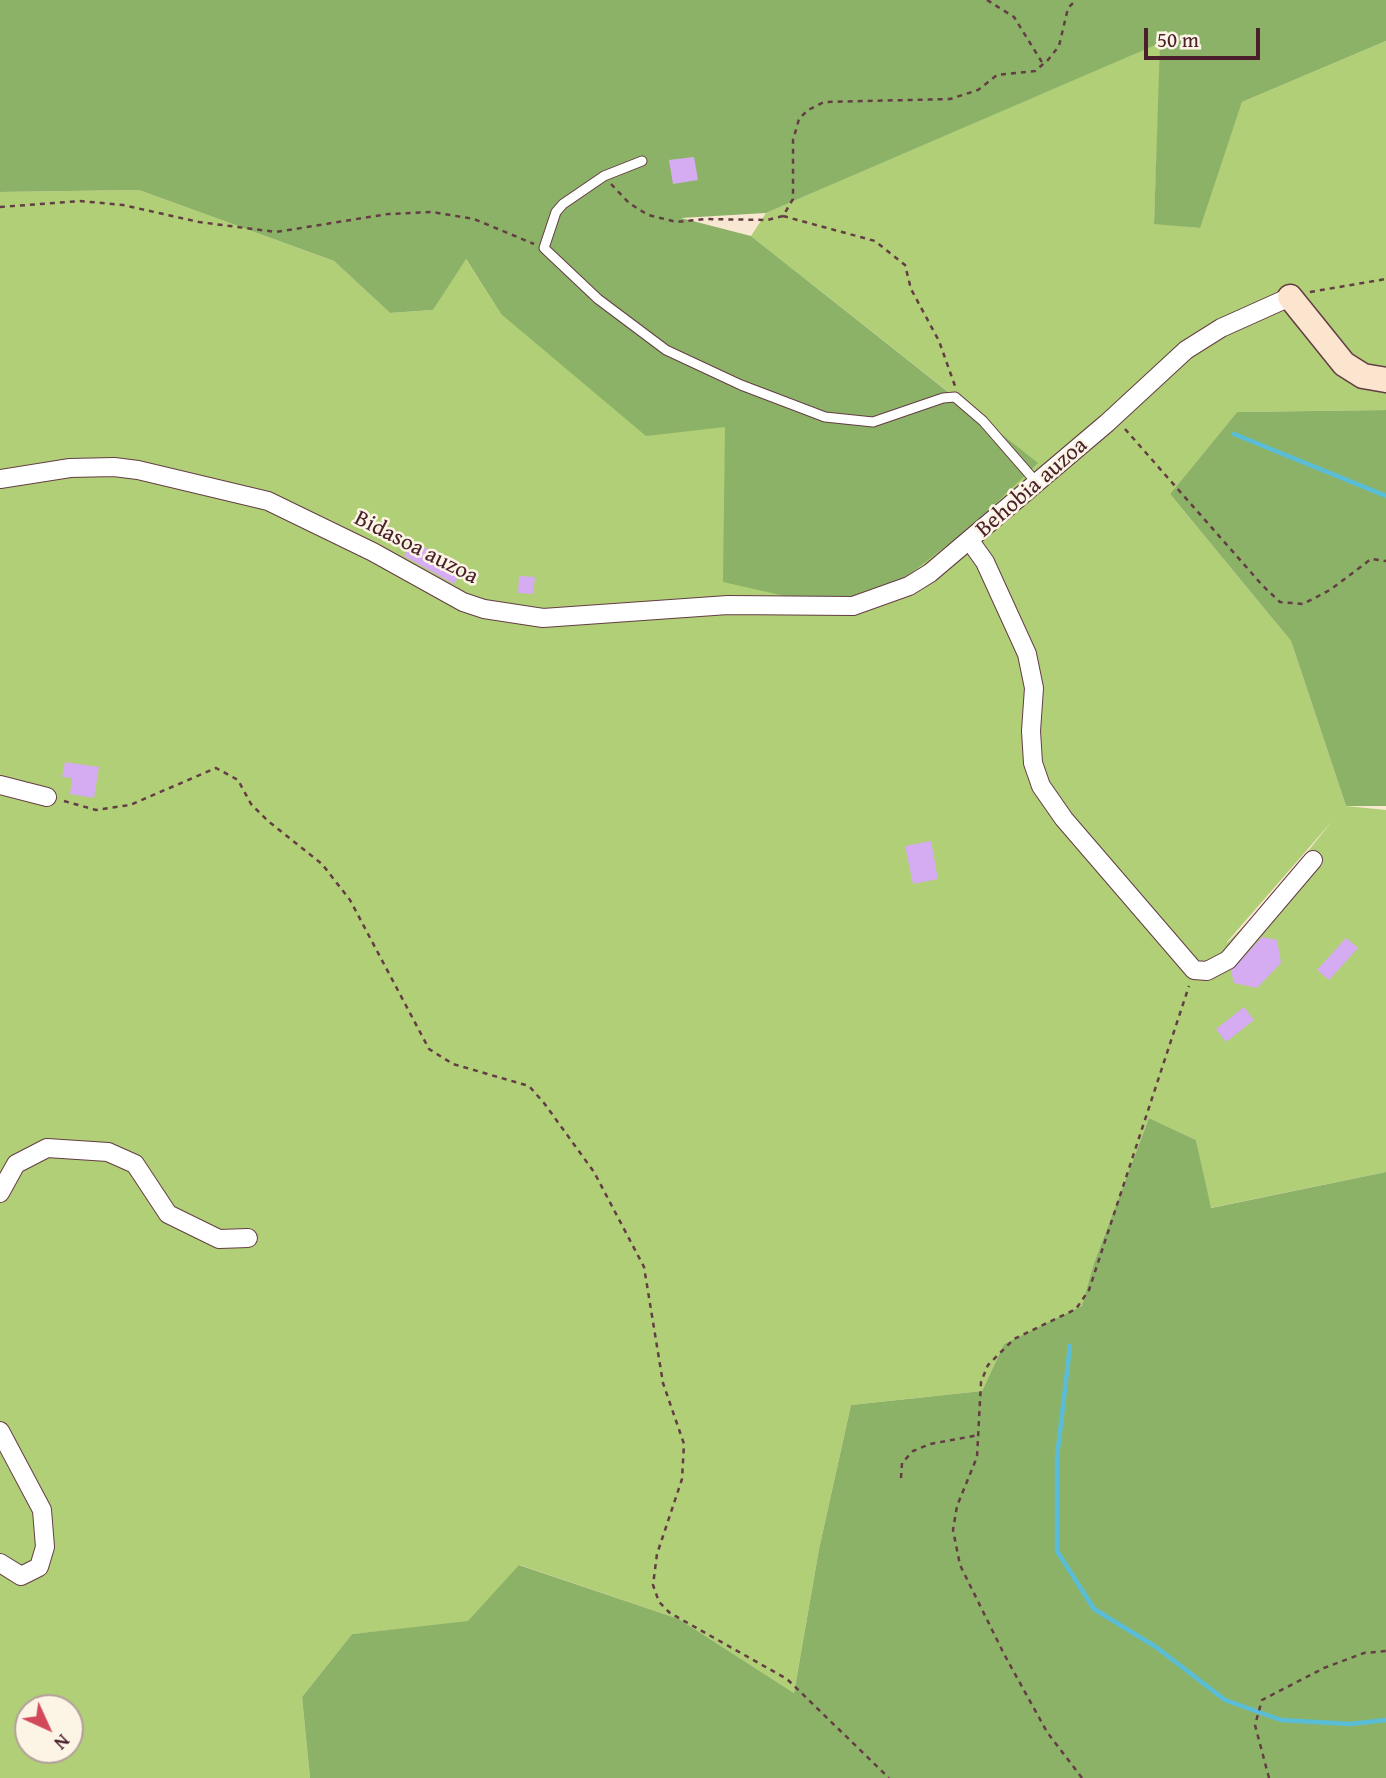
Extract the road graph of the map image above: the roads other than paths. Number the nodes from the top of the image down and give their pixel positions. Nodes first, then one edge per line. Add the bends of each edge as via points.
1 (642, 161) dead end
2 (1290, 297) joint
3 (1386, 380) edge
4 (0, 479) edge
5 (1037, 483) junction
6 (970, 541) junction
7 (0, 785) edge
8 (47, 797) road end
9 (1313, 860) dead end
10 (0, 1193) edge
11 (248, 1238) dead end
12 (0, 1431) edge
13 (0, 1563) edge

1 - 5 lane via 604,176 563,204 544,248 598,299 666,350 825,417 873,422 955,397 983,421
2 - 3 street via 1344,364 1363,376
2 - 5 street, Behobia auzoa via 1221,328 1186,350
4 - 6 street, Bidasoa auzoa via 70,468 114,467 268,501 463,602 543,618 728,605 853,606 909,586
5 - 6 street, Behobia auzoa
6 - 9 street, Behobia auzoa via 985,562 1027,654 1034,688 1034,763 1041,786 1194,970 1207,971 1228,960
7 - 8 street
10 - 11 street via 16,1164 47,1148 108,1152 135,1164 168,1214 219,1239
12 - 13 street via 42,1510 45,1547 39,1567 21,1576

